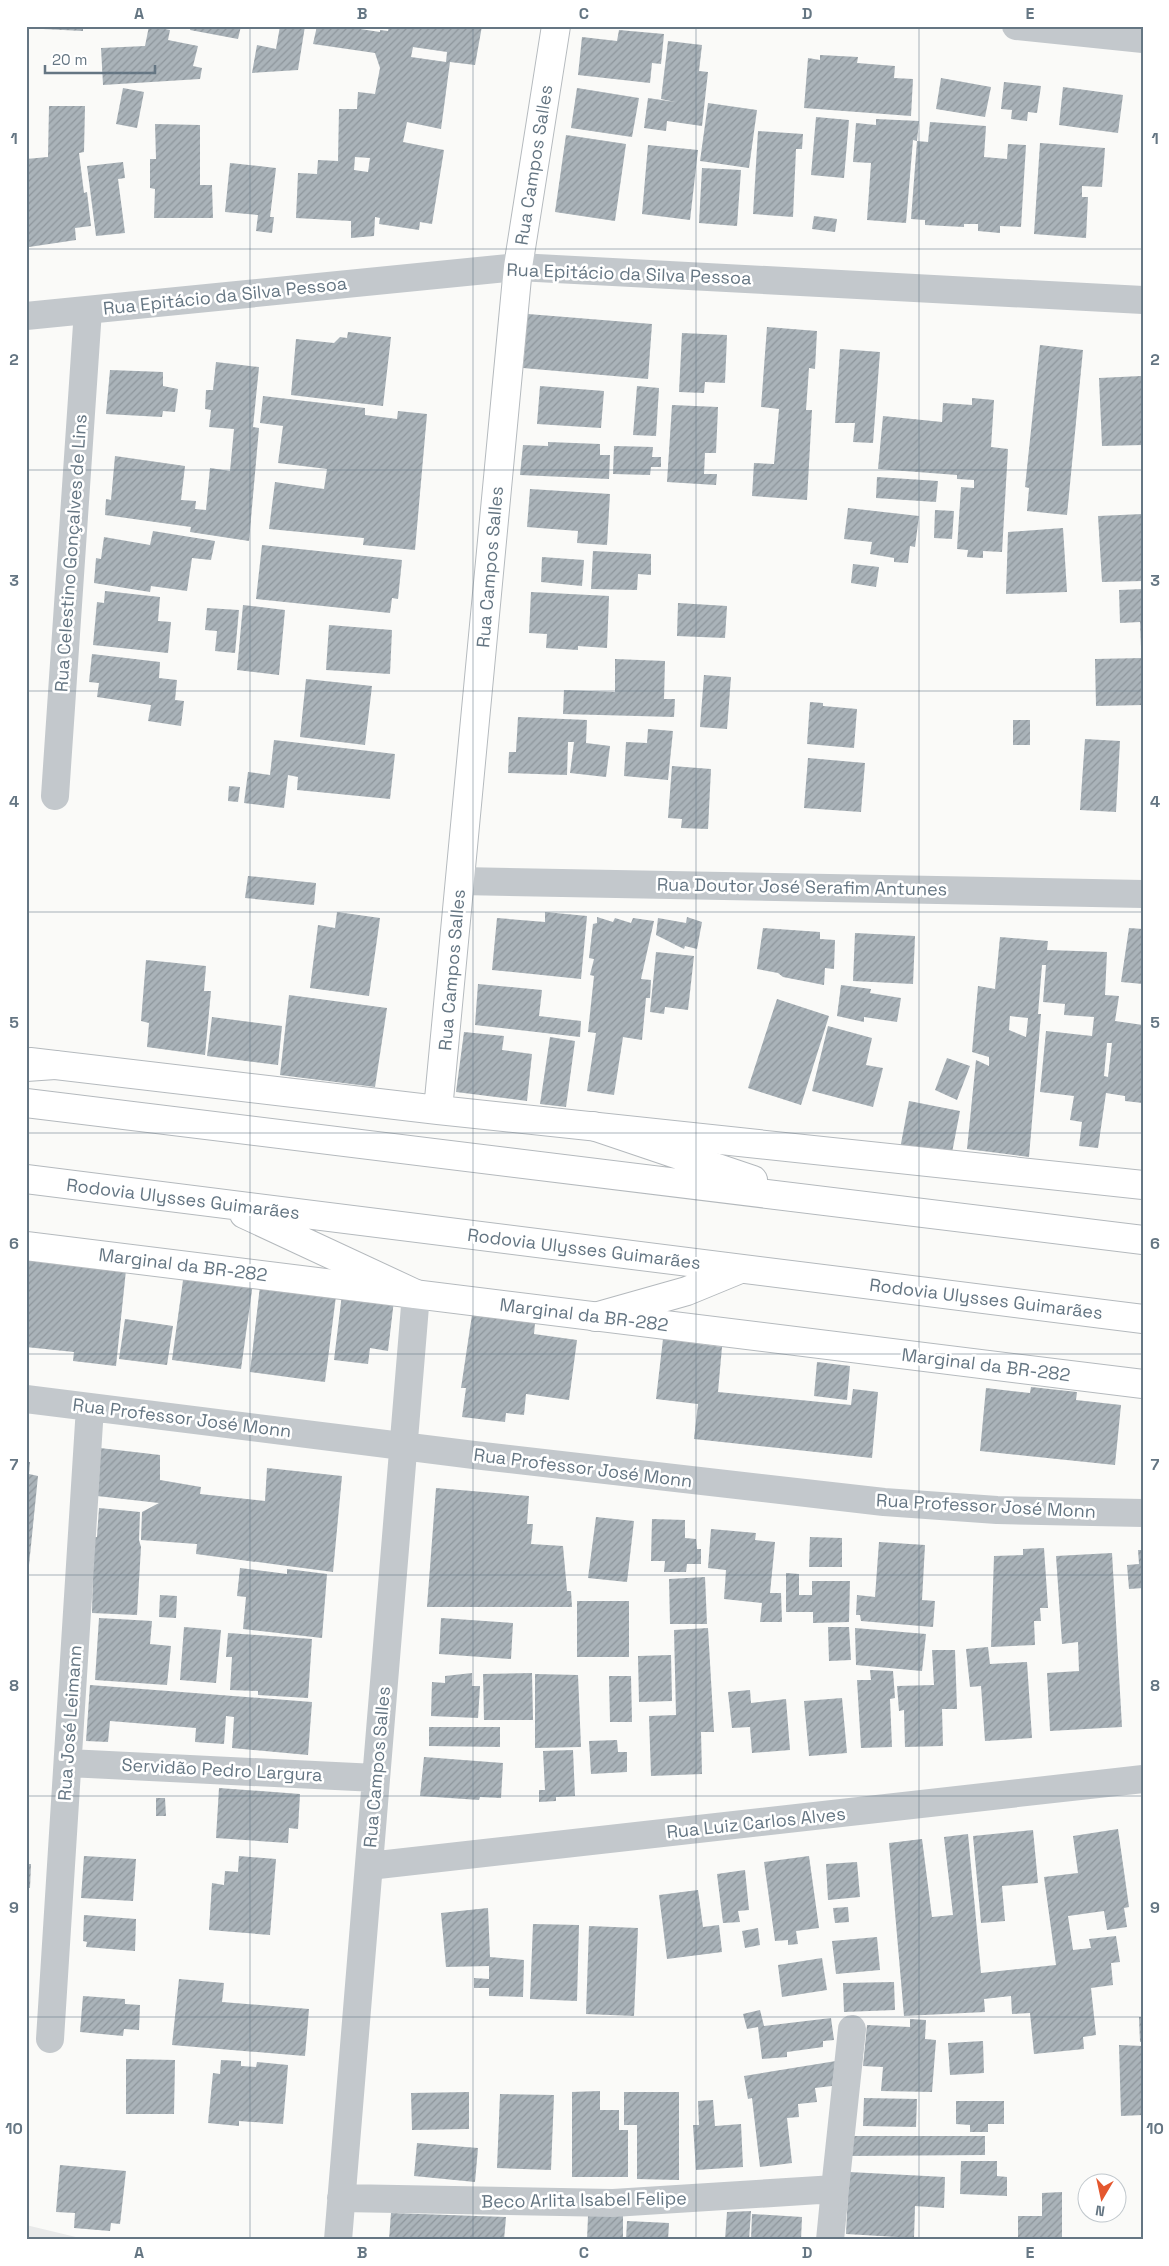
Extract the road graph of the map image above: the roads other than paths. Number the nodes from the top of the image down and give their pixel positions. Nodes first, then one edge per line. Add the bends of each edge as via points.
1 (556, 26) edge
2 (1016, 26) edge
3 (1143, 39) edge
4 (518, 267) junction
5 (1143, 300) edge
6 (88, 310) junction
7 (26, 316) edge
8 (55, 796) dead end
9 (460, 881) junction
10 (1143, 894) edge
11 (26, 1061) edge
12 (56, 1065) junction
13 (26, 1067) edge
14 (26, 1104) edge
15 (438, 1110) junction
16 (593, 1126) junction
17 (26, 1179) edge
18 (1143, 1184) edge
19 (806, 1199) junction
20 (223, 1204) junction
21 (1143, 1240) edge
22 (26, 1246) edge
23 (740, 1269) junction
24 (416, 1294) junction
25 (595, 1317) junction
26 (1143, 1319) edge
27 (1143, 1384) edge
28 (26, 1399) edge
29 (90, 1407) junction
30 (403, 1445) junction
31 (1143, 1513) edge
32 (68, 1763) junction
33 (376, 1778) junction
34 (1143, 1779) edge
35 (369, 1866) junction
36 (852, 2029) dead end
37 (50, 2039) dead end
38 (835, 2188) junction
39 (341, 2198) junction
40 (338, 2240) edge
41 (830, 2240) edge

1 - 4 main road, Rua Campos Salles
2 - 3 street
4 - 5 street, Rua Epitácio da Silva Pessoa
4 - 6 street, Rua Epitácio da Silva Pessoa
4 - 9 main road, Rua Campos Salles
6 - 7 street, Rua Epitácio da Silva Pessoa
6 - 8 street, Rua Celestino Gonçalves de Lins
9 - 10 street, Rua Doutor José Serafim Antunes
9 - 15 main road, Rua Campos Salles
11 - 12 main road
12 - 13 main road
12 - 15 main road
14 - 19 main road
15 - 16 main road
16 - 18 main road
16 - 19 main road
17 - 20 main road, Rodovia Ulysses Guimarães
19 - 21 main road
20 - 23 main road, Rodovia Ulysses Guimarães
20 - 24 main road
22 - 24 main road, Marginal da BR-282
23 - 25 main road via 687,1291
23 - 26 main road, Rodovia Ulysses Guimarães
24 - 25 main road, Marginal da BR-282
24 - 30 street, Rua Campos Salles
25 - 27 main road, Marginal da BR-282
28 - 29 street, Rua Professor José Monn
29 - 30 street, Rua Professor José Monn
29 - 32 street, Rua José Leimann
30 - 31 street, Rua Professor José Monn via 884,1502 997,1510
30 - 33 street, Rua Campos Salles
32 - 33 street, Servidão Pedro Largura
32 - 37 street, Rua José Leimann
33 - 35 street, Rua Campos Salles
34 - 35 street, Rua Luiz Carlos Alves
35 - 39 street, Rua Campos Salles
36 - 38 street
38 - 39 street, Beco Arlita Isabel Felipe via 613,2203
38 - 41 street
39 - 40 street, Rua Campos Salles

